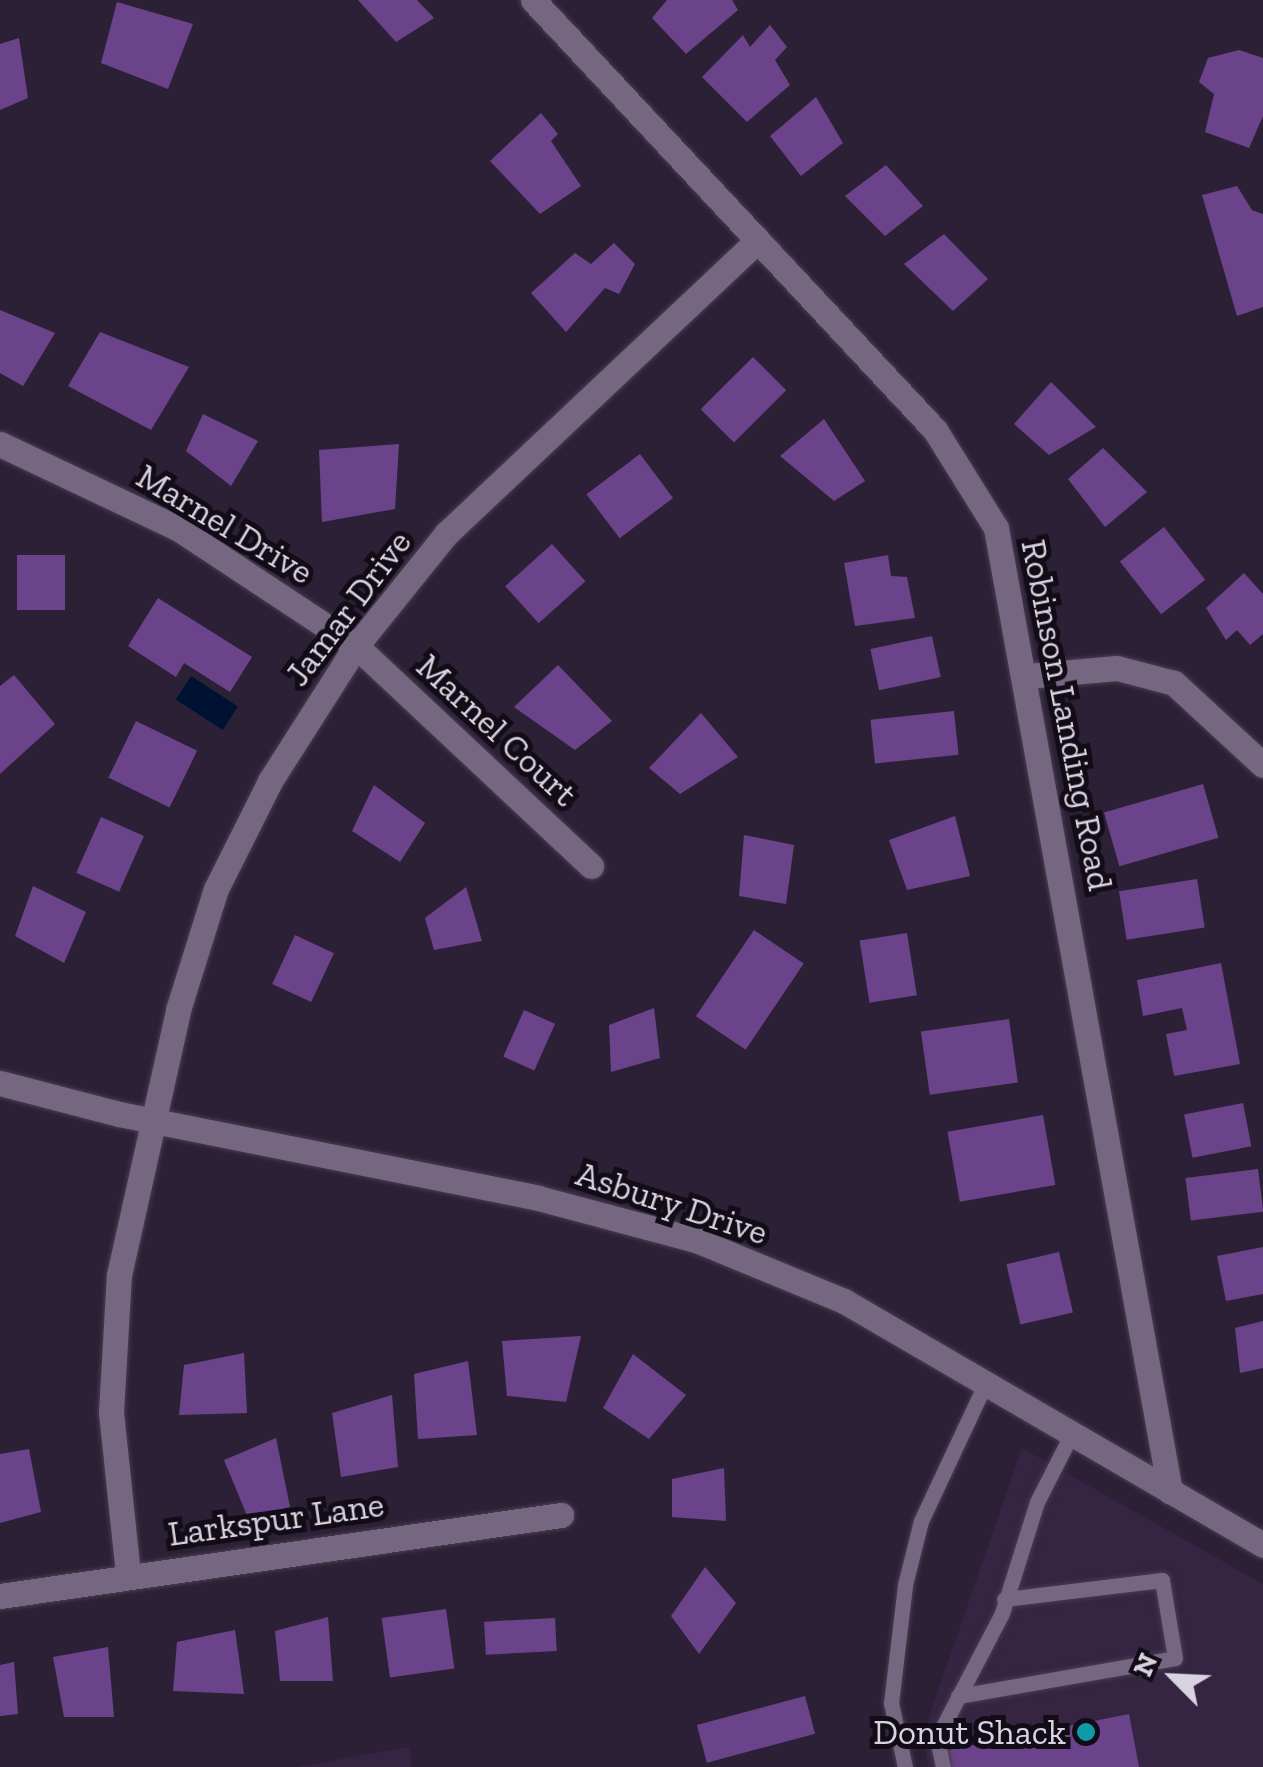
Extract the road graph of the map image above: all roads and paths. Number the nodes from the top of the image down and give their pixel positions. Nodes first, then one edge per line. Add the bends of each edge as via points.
1 (533, 0) edge
2 (758, 240) junction
3 (0, 444) edge
4 (356, 646) junction
5 (1028, 676) junction
6 (1263, 764) edge
7 (591, 866) dead end
8 (0, 1083) edge
9 (152, 1120) junction
10 (987, 1380) junction
11 (1072, 1433) junction
12 (1170, 1491) junction
13 (561, 1515) dead end
14 (1263, 1546) edge
15 (128, 1574) junction
16 (0, 1596) edge
17 (1004, 1599) junction
18 (958, 1696) junction
19 (904, 1767) edge
20 (943, 1767) edge

1 - 2 street, Robinson Landing Road
2 - 4 street, Jamar Drive via 447,532
2 - 5 street, Robinson Landing Road via 935,430 996,528
3 - 4 street, Marnel Drive via 180,529
4 - 7 street, Marnel Court
4 - 9 street, Jamar Drive via 270,781 216,889
5 - 6 street via 1117,668 1174,683
5 - 12 street, Robinson Landing Road
8 - 9 street, Asbury Drive
9 - 10 street, Asbury Drive via 538,1198 696,1240 844,1302
9 - 15 street, Jamar Drive via 119,1275 111,1412
10 - 11 street, Asbury Drive
10 - 19 lane via 922,1521 905,1585 891,1703
11 - 12 street, Asbury Drive
11 - 17 lane via 1038,1502
12 - 14 street, Asbury Drive
13 - 15 street, Larkspur Lane
15 - 16 street, Larkspur Lane
17 - 18 lane
17 - 18 lane via 1162,1580 1175,1658
18 - 20 lane via 936,1738

